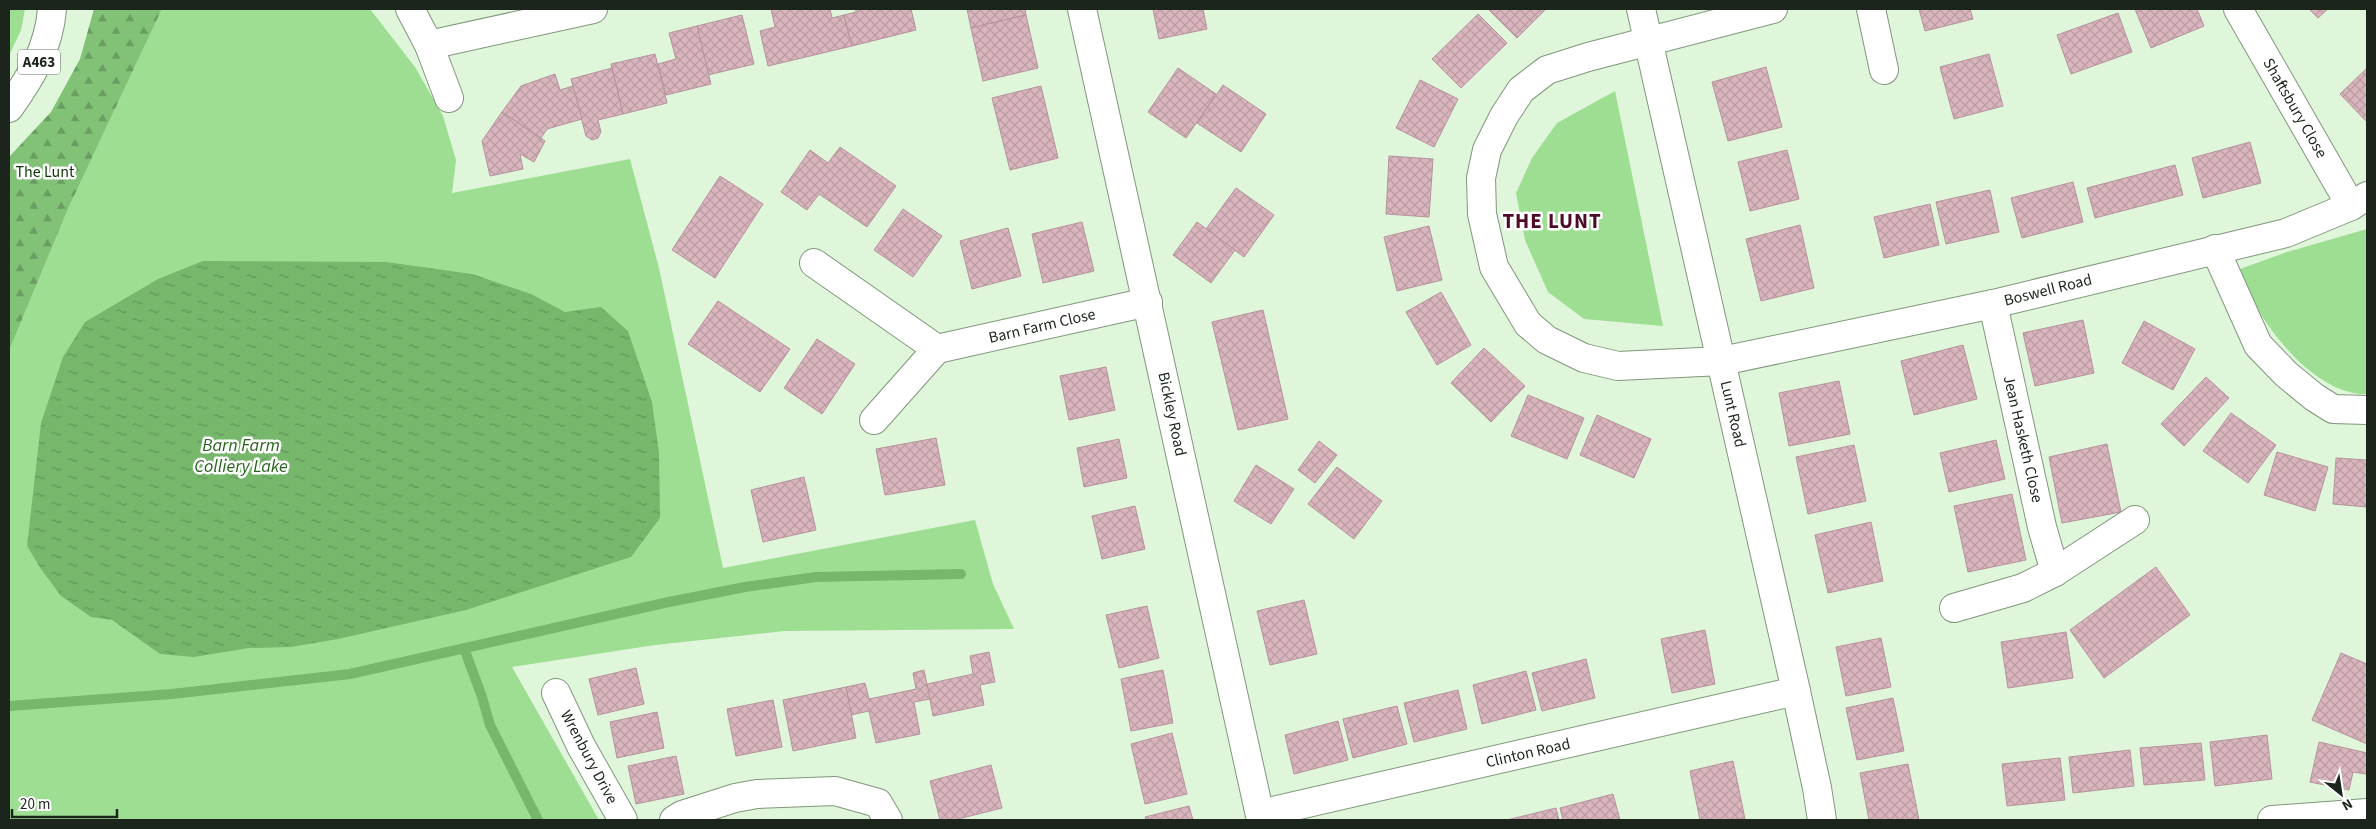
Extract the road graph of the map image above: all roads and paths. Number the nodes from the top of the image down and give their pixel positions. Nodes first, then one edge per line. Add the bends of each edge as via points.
1 (52, 9) edge
2 (410, 9) edge
3 (593, 9) edge
4 (1082, 9) edge
5 (1641, 9) edge
6 (1773, 9) edge
7 (1872, 9) edge
8 (2238, 9) edge
9 (1648, 42) junction
10 (429, 45) junction
11 (1884, 70) dead end
12 (449, 98) dead end
13 (9, 108) edge
14 (2359, 201) edge
15 (2215, 249) junction
16 (814, 263) dead end
17 (1148, 302) junction
18 (1993, 304) junction
19 (937, 349) junction
20 (1722, 361) junction
21 (2367, 410) edge
22 (874, 420) dead end
23 (2135, 520) dead end
24 (2055, 572) junction
25 (1954, 608) dead end
26 (1796, 691) junction
27 (556, 693) dead end
28 (2367, 812) edge
29 (1260, 817) edge
30 (623, 820) edge
31 (674, 820) edge
32 (888, 820) edge
33 (1822, 820) edge
34 (2272, 820) edge

1 - 13 main road, A463 via 45,48 31,77
2 - 10 main road
3 - 10 main road
4 - 17 main road, Bickley Road
5 - 9 main road, Lunt Road
6 - 9 main road, Boswell Road
7 - 11 main road
8 - 14 main road, Shaftsbury Close
9 - 20 main road, Lunt Road
9 - 20 main road, Boswell Road via 1547,70 1521,90 1487,150 1481,178 1482,214 1494,267 1528,324 1548,340 1584,358 1618,366
10 - 12 main road
14 - 15 main road, Boswell Road via 2286,232
15 - 18 main road, Boswell Road
15 - 21 main road via 2263,351 2314,397 2333,408
16 - 19 main road
17 - 19 main road, Barn Farm Close
17 - 29 main road, Bickley Road
18 - 20 main road, Boswell Road
18 - 24 main road, Jean Hasketh Close
19 - 22 main road
20 - 26 main road, Lunt Road
23 - 24 main road
24 - 25 main road via 2023,588
26 - 29 main road, Clinton Road
26 - 33 main road, Lunt Road
27 - 30 main road, Wrenbury Drive via 581,746
28 - 34 main road
31 - 32 main road via 735,798 757,794 835,791 878,803

